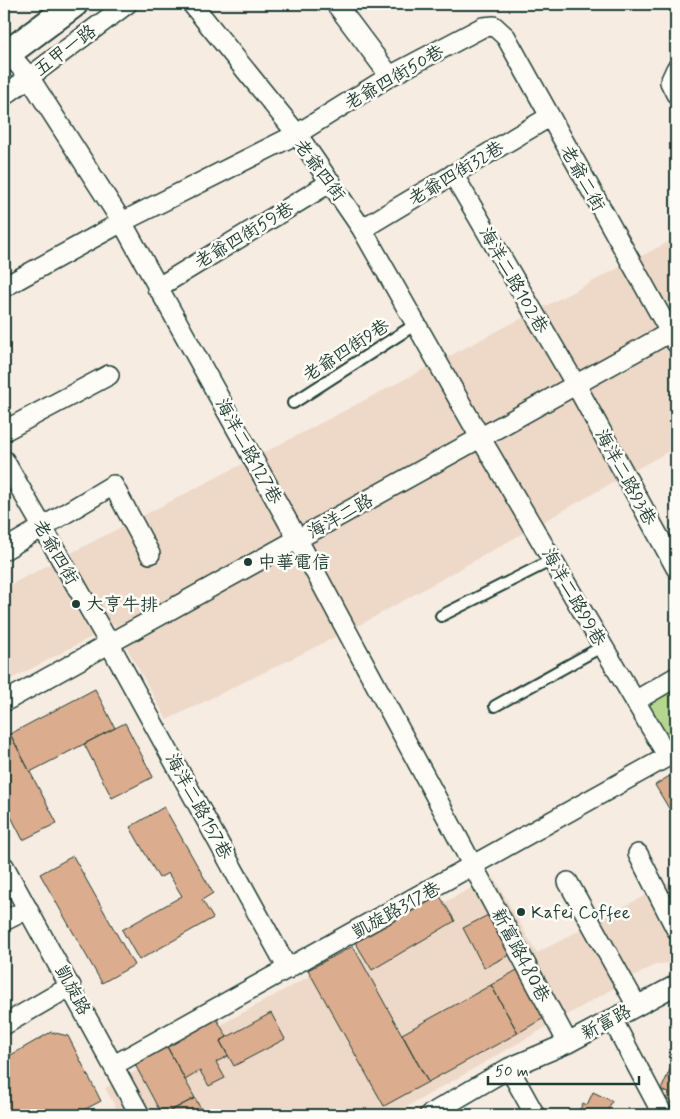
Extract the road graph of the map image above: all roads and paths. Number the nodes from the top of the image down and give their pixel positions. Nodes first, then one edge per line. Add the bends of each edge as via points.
1 (74, 4) edge
2 (127, 4) edge
3 (192, 4) edge
4 (336, 4) edge
5 (494, 26) joint
6 (5, 52) edge
7 (390, 76) junction
8 (29, 77) junction
9 (4, 96) edge
10 (549, 117) junction
11 (297, 134) junction
12 (453, 174) junction
13 (331, 182) junction
14 (122, 222) junction
15 (362, 229) junction
16 (4, 287) edge
17 (157, 288) junction
18 (416, 324) junction
19 (674, 335) edge
20 (108, 375) dead end
21 (576, 385) junction
22 (293, 403) dead end
23 (4, 430) edge
24 (480, 437) junction
25 (4, 460) edge
26 (42, 528) junction
27 (298, 540) junction
28 (4, 550) edge
29 (150, 554) dead end
30 (552, 560) junction
31 (676, 568) edge
32 (441, 616) dead end
33 (109, 643) junction
34 (603, 646) junction
35 (676, 677) edge
36 (635, 701) junction
37 (4, 702) edge
38 (495, 706) dead end
39 (672, 754) edge
40 (638, 854) dead end
41 (4, 866) edge
42 (474, 866) junction
43 (568, 882) dead end
44 (28, 909) junction
45 (4, 922) edge
46 (676, 928) edge
47 (288, 969) junction
48 (676, 985) edge
49 (72, 986) junction
50 (637, 1006) junction
51 (612, 1019) junction
52 (4, 1025) edge
53 (568, 1043) junction
54 (114, 1065) junction
55 (509, 1068) junction
56 (140, 1115) edge
57 (430, 1115) edge
58 (535, 1115) edge
59 (663, 1115) edge

1 - 6 main road, 五甲一路
2 - 8 street, 五甲一路
3 - 11 street
4 - 7 street
5 - 7 street, 老爺四街50巷 via 483,27
5 - 10 street, 老爺二街 via 506,37
6 - 8 street, 海洋二路127巷
7 - 11 street, 老爺四街50巷
8 - 9 street, 五甲一路
8 - 14 street, 海洋二路127巷
10 - 12 street, 老爺四街32巷
10 - 19 street, 老爺二街
11 - 13 street, 老爺四街
11 - 14 street, 老爺四街
12 - 15 street, 老爺四街32巷
12 - 21 street, 海洋二路102巷
13 - 15 street, 老爺四街
13 - 17 street, 老爺四街59巷
14 - 16 street, 老爺四街
14 - 17 street, 海洋二路127巷
15 - 18 street, 老爺四街
17 - 27 street, 海洋二路127巷
18 - 22 lane, 老爺四街9巷
18 - 24 street, 老爺四街
19 - 21 street, 海洋二路
20 - 23 street
21 - 24 street, 海洋二路
21 - 31 street, 海洋二路93巷
24 - 27 street, 海洋二路
24 - 30 street, 海洋二路99巷
25 - 26 street, 老爺四街
26 - 28 street
26 - 29 street via 112,485
26 - 33 street, 老爺四街
27 - 33 street, 海洋二路
27 - 42 street, 海洋二路127巷
30 - 32 lane
30 - 34 street, 海洋二路99巷
33 - 37 street, 海洋二路
33 - 47 street, 海洋二路157巷
34 - 36 street, 海洋二路99巷
34 - 38 lane
35 - 36 street
36 - 39 street, 海洋二路99巷
39 - 42 street, 凱旋路317巷
40 - 46 street
41 - 44 street, 凱旋路
42 - 47 street, 凱旋路317巷
42 - 53 street, 新富路480巷
43 - 50 street
44 - 45 street
44 - 49 street, 凱旋路
47 - 54 street, 凱旋路317巷
48 - 50 street, 新富路
49 - 52 street
49 - 54 street, 凱旋路
50 - 51 street, 新富路
51 - 53 street, 新富路
51 - 59 street
53 - 55 street, 新富路
54 - 56 street, 凱旋路
55 - 57 street, 新富路
55 - 58 street

